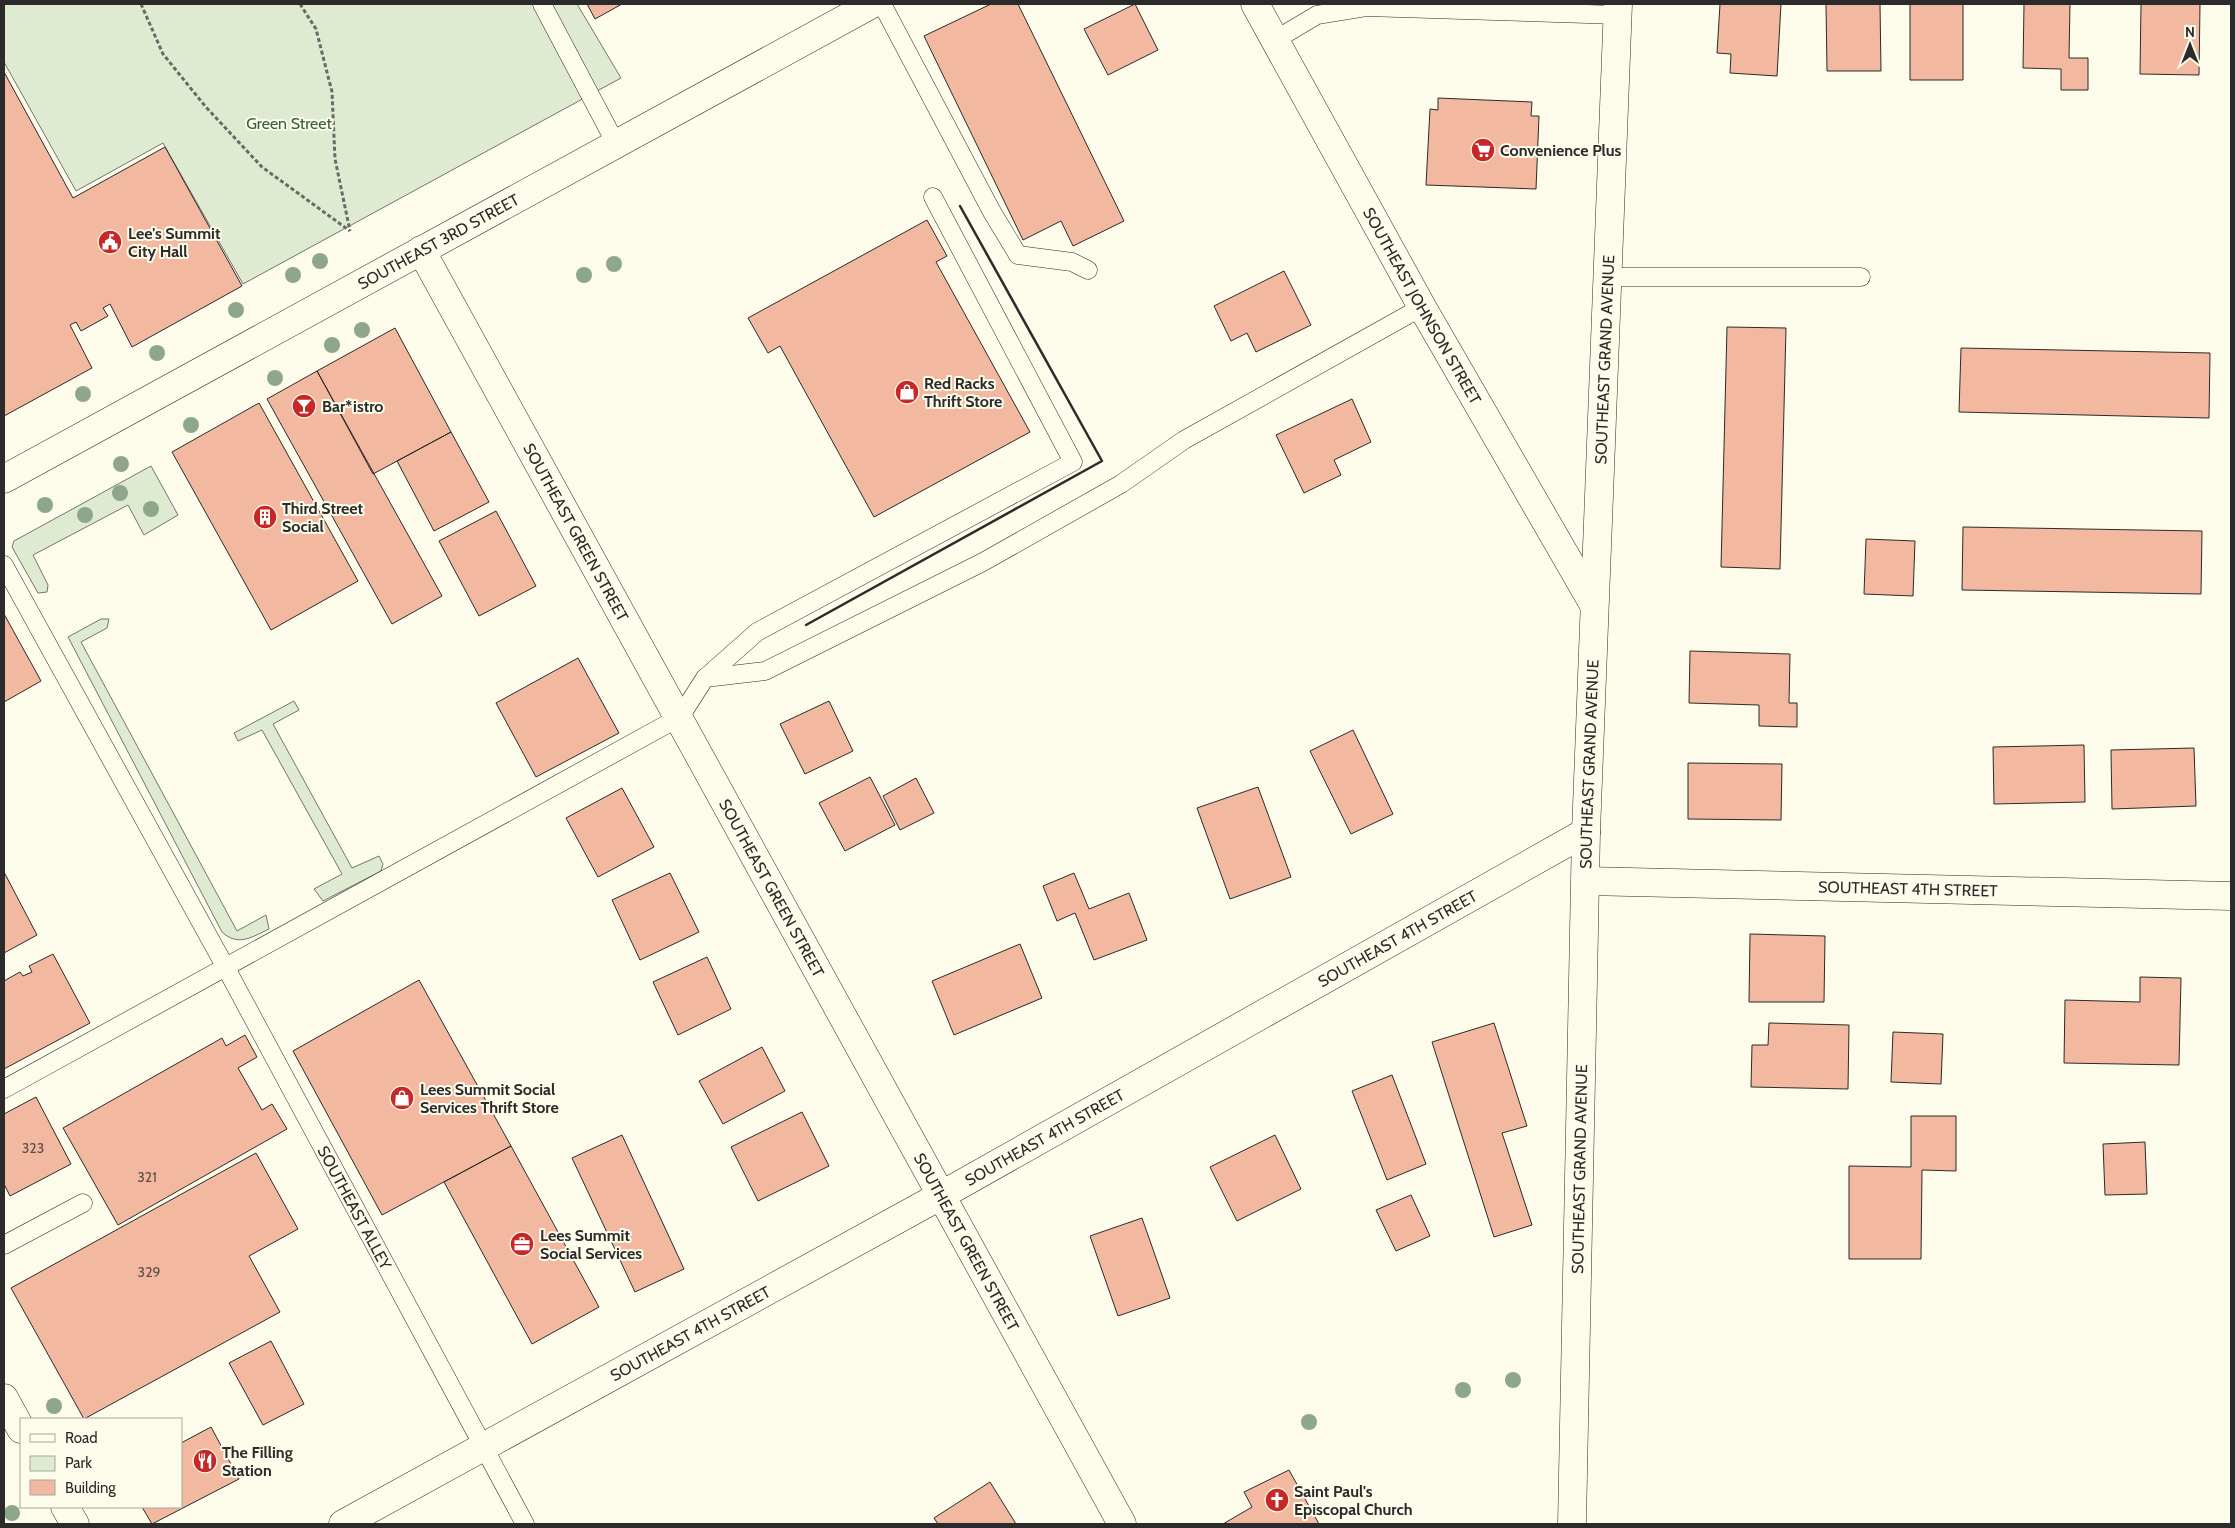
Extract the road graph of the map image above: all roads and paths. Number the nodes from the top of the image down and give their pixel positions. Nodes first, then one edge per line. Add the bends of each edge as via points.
1 (141, 4) edge
2 (300, 4) edge
3 (542, 4) edge
4 (872, 4) edge
5 (882, 4) edge
6 (1255, 4) edge
7 (1338, 8) edge
8 (1618, 9) edge
9 (1275, 40) junction
10 (615, 142) junction
11 (933, 197) dead end
12 (421, 250) junction
13 (1088, 270) dead end
14 (1607, 277) junction
15 (1861, 277) dead end
16 (1422, 307) junction
17 (4, 479) edge
18 (4, 566) edge
19 (1594, 605) junction
20 (705, 678) junction
21 (680, 717) junction
22 (1586, 832) junction
23 (1586, 881) junction
24 (2231, 896) edge
25 (226, 968) junction
26 (4, 1089) edge
27 (940, 1196) junction
28 (83, 1203) dead end
29 (5, 1240) edge
30 (4, 1398) edge
31 (20, 1427) edge
32 (483, 1448) junction
33 (66, 1508) edge
34 (75, 1524) edge
35 (343, 1524) edge
36 (525, 1524) edge
37 (1122, 1524) edge
38 (1572, 1524) edge

1 - 2 path via 163,54 205,106 262,167 350,232 335,159 332,92 316,29
3 - 10 lane
4 - 10 street, SOUTHEAST 3RD STREET
5 - 13 lane via 1018,255 1072,262
6 - 9 street, SOUTHEAST JOHNSON STREET
7 - 8 lane
7 - 9 lane via 1317,15
8 - 14 street, SOUTHEAST GRAND AVENUE
9 - 16 street, SOUTHEAST JOHNSON STREET
10 - 12 street, SOUTHEAST 3RD STREET
11 - 20 lane via 1073,462 757,632
12 - 17 street, SOUTHEAST 3RD STREET
12 - 21 street, SOUTHEAST GREEN STREET
14 - 15 lane
14 - 19 street, SOUTHEAST GRAND AVENUE
16 - 19 street, SOUTHEAST JOHNSON STREET
16 - 20 lane via 1184,440 1121,484 983,562 766,671
18 - 25 lane, SOUTHEAST ALLEY
19 - 22 street, SOUTHEAST GRAND AVENUE
20 - 21 lane
21 - 25 lane
21 - 27 street, SOUTHEAST GREEN STREET
22 - 23 street, SOUTHEAST GRAND AVENUE
22 - 27 street, SOUTHEAST 4TH STREET
23 - 24 street, SOUTHEAST 4TH STREET
23 - 38 street, SOUTHEAST GRAND AVENUE
25 - 26 lane
25 - 32 lane, SOUTHEAST ALLEY
27 - 32 street, SOUTHEAST 4TH STREET
27 - 37 street, SOUTHEAST GREEN STREET
28 - 29 lane
30 - 31 street
32 - 35 street, SOUTHEAST 4TH STREET
32 - 36 lane, SOUTHEAST ALLEY
33 - 34 street

